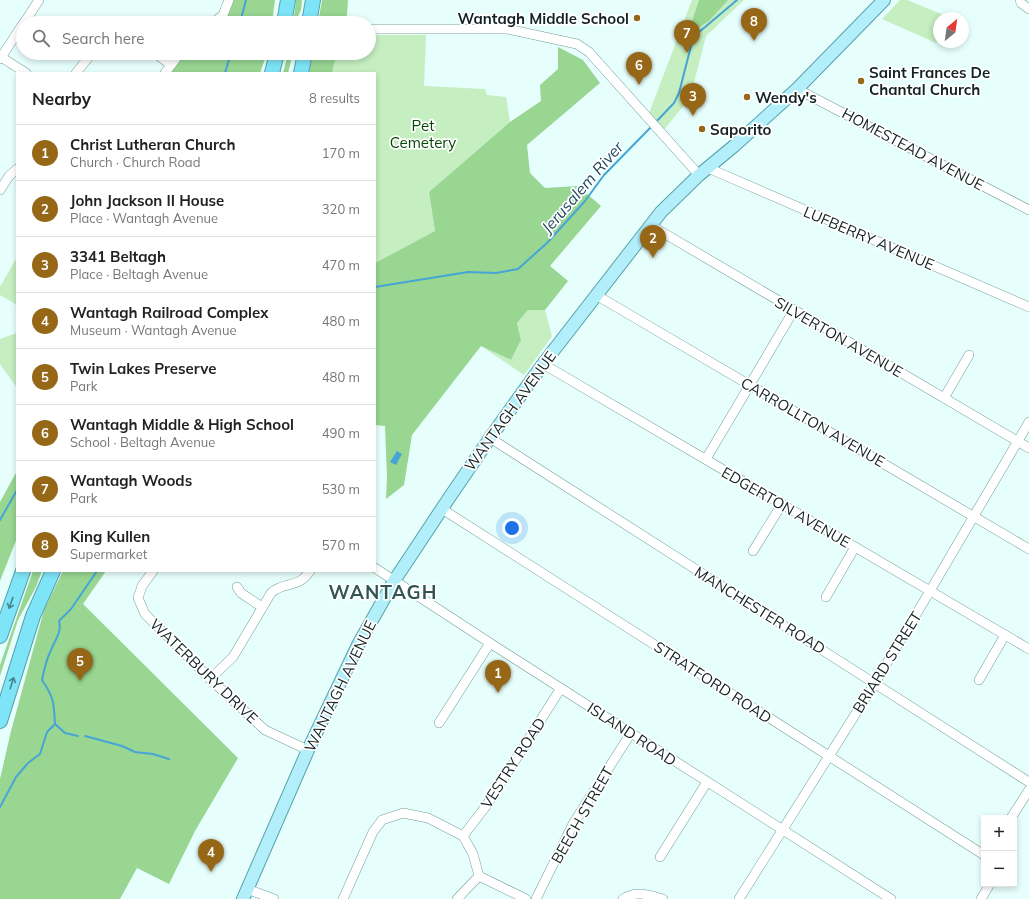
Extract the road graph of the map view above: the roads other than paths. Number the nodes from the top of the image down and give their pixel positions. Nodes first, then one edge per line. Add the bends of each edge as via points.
1 (39, 0) edge
2 (229, 0) edge
3 (288, 0) edge
4 (313, 0) edge
5 (884, 0) edge
6 (1020, 0) edge
7 (1029, 9) edge
8 (28, 16) edge
9 (222, 16) edge
10 (285, 16) edge
11 (310, 16) edge
12 (376, 29) edge
13 (16, 34) edge
14 (1, 58) edge
15 (86, 60) edge
16 (164, 60) edge
17 (175, 60) edge
18 (275, 60) edge
19 (304, 60) edge
20 (171, 65) junction
21 (24, 72) edge
22 (77, 72) edge
23 (166, 72) edge
24 (272, 72) edge
25 (301, 72) edge
26 (797, 89) junction
27 (16, 170) edge
28 (704, 171) junction
29 (0, 190) edge
30 (1029, 210) edge
31 (650, 226) junction
32 (596, 294) junction
33 (1029, 307) edge
34 (794, 310) junction
35 (969, 355) dead end
36 (543, 364) junction
37 (750, 385) junction
38 (944, 398) junction
39 (1029, 422) edge
40 (490, 438) junction
41 (1018, 442) junction
42 (1029, 448) edge
43 (706, 459) junction
44 (782, 504) junction
45 (442, 509) junction
46 (974, 517) junction
47 (855, 547) junction
48 (1029, 549) edge
49 (753, 551) dead end
50 (376, 569) edge
51 (23, 572) edge
52 (53, 572) edge
53 (152, 572) edge
54 (309, 572) edge
55 (394, 581) junction
56 (237, 587) dead end
57 (930, 591) junction
58 (826, 597) dead end
59 (262, 607) junction
60 (1005, 635) junction
61 (0, 636) edge
62 (490, 643) junction
63 (1029, 649) edge
64 (210, 679) junction
65 (978, 680) dead end
66 (875, 683) junction
67 (560, 688) junction
68 (0, 721) edge
69 (439, 723) dead end
70 (631, 733) junction
71 (308, 750) junction
72 (828, 756) junction
73 (707, 782) junction
74 (1029, 782) edge
75 (1029, 790) edge
76 (1013, 815) edge
77 (782, 829) junction
78 (463, 836) junction
79 (981, 853) edge
80 (660, 857) dead end
81 (479, 876) junction
82 (988, 887) edge
83 (245, 894) edge
84 (274, 899) edge
85 (343, 899) edge
86 (457, 899) edge
87 (526, 899) edge
88 (536, 899) edge
89 (623, 899) edge
90 (663, 899) edge
91 (739, 899) edge
92 (891, 899) edge
93 (981, 899) edge

1 - 8 street
2 - 9 street
3 - 10 highway
4 - 11 highway
5 - 26 main road, WANTAGH AVENUE
6 - 7 street
12 - 28 street via 507,29 577,44 590,52 656,126
13 - 14 street
14 - 21 street
15 - 22 street
16 - 20 street
17 - 20 street
18 - 24 highway
19 - 25 highway
20 - 23 street
26 - 28 main road, WANTAGH AVENUE
26 - 30 street, HOMESTEAD AVENUE
27 - 29 street
28 - 31 main road, WANTAGH AVENUE
28 - 33 street, LUFBERRY AVENUE
31 - 32 main road, WANTAGH AVENUE
31 - 34 street, SILVERTON AVENUE
32 - 36 main road, WANTAGH AVENUE
32 - 37 street, CARROLLTON AVENUE
34 - 37 street
34 - 38 street, SILVERTON AVENUE
35 - 38 street
36 - 40 main road, WANTAGH AVENUE
36 - 43 street, EDGERTON AVENUE
37 - 43 street
37 - 46 street, CARROLLTON AVENUE
38 - 41 street, SILVERTON AVENUE
39 - 41 street, BRIARD STREET
40 - 45 main road, WANTAGH AVENUE
40 - 66 street, MANCHESTER ROAD
41 - 42 street, SILVERTON AVENUE
41 - 46 street, BRIARD STREET
43 - 44 street, EDGERTON AVENUE
44 - 47 street, EDGERTON AVENUE
44 - 49 street
45 - 55 main road, WANTAGH AVENUE
45 - 72 street, STRATFORD ROAD
46 - 48 street, CARROLLTON AVENUE
46 - 57 street, BRIARD STREET
47 - 57 street, EDGERTON AVENUE
47 - 58 street
50 - 55 street, ISLAND ROAD
51 -> 61 highway
68 -> 52 highway via 33,616
53 - 64 street, WATERBURY DRIVE via 142,586 138,598 145,614
54 - 59 street via 302,581 274,590
55 - 62 street, ISLAND ROAD
55 - 71 main road, WANTAGH AVENUE via 358,645
56 - 59 street via 241,593
57 - 60 street, EDGERTON AVENUE
57 - 66 street, BRIARD STREET
59 - 64 street via 233,656
60 - 63 street, EDGERTON AVENUE
60 - 65 street
62 - 67 street, ISLAND ROAD
62 - 69 street
64 - 71 street, WATERBURY DRIVE via 265,730
66 - 72 street, BRIARD STREET
66 - 74 street, MANCHESTER ROAD
67 - 70 street, ISLAND ROAD
67 - 78 street, VESTRY ROAD via 486,806
70 - 73 street, ISLAND ROAD
70 - 88 street, BEECH STREET via 573,824
71 - 83 main road, WANTAGH AVENUE
72 - 77 street, BRIARD STREET
72 - 79 street, STRATFORD ROAD
73 - 77 street, ISLAND ROAD
73 - 80 street
75 - 76 street
77 - 91 street, BRIARD STREET
77 - 92 street, ISLAND ROAD
78 - 81 street via 473,854
78 - 85 street via 428,818 403,813 382,820 372,832
81 - 86 street
81 - 87 street
82 - 93 street
83 - 84 street
89 - 90 street via 637,893

